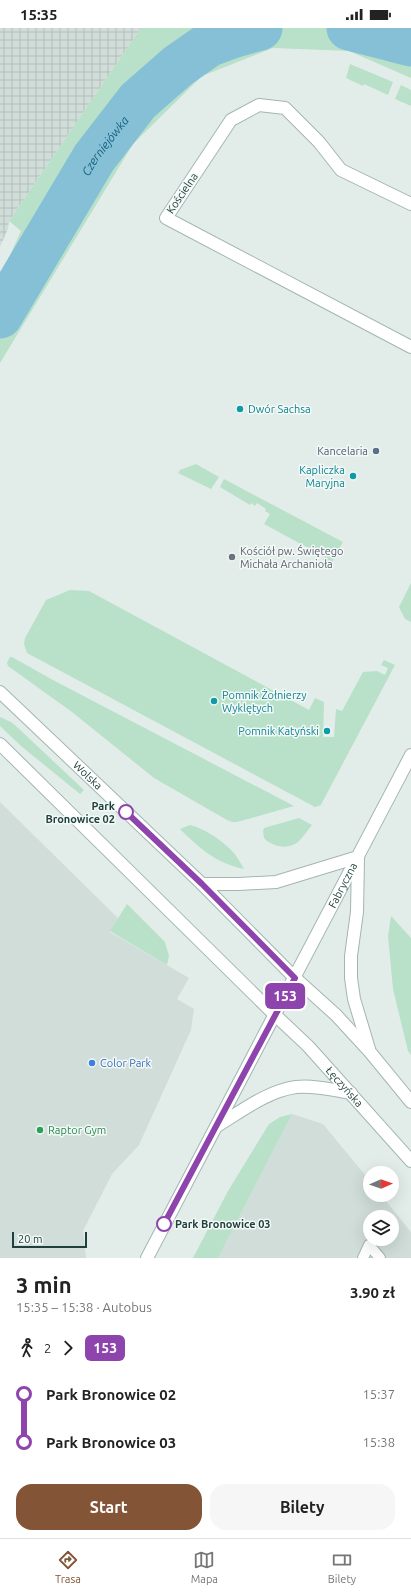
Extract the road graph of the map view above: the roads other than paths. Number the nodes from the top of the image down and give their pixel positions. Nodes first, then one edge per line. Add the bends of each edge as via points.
1 (411, 204) edge
2 (411, 347) edge
3 (0, 692) edge
4 (0, 744) edge
5 (411, 755) edge
6 (358, 857) junction
7 (202, 884) junction
8 (295, 978) junction
9 (275, 1015) junction
10 (370, 1052) junction
11 (351, 1093) junction
12 (411, 1102) edge
13 (216, 1127) junction
14 (411, 1161) edge
15 (147, 1258) edge
16 (363, 1258) edge
17 (380, 1258) edge

1 - 2 street, Kościelna via 341,170 319,142 286,108 259,105 231,120 166,218
3 - 7 street, Wolska
4 - 9 street
5 - 6 street, Fabryczna
6 - 7 street via 276,882
6 - 8 street, Fabryczna
6 - 10 street via 357,912 351,978 354,999
7 - 8 street, Wolska
8 - 9 street, Fabryczna
8 - 10 street via 336,1015
9 - 11 street, Łęczyńska via 308,1046
9 - 13 street, Fabryczna
10 - 12 street
11 - 13 street via 309,1087 278,1091
11 - 14 street, Łęczyńska
13 - 15 street, Fabryczna
16 - 17 lane via 369,1245

